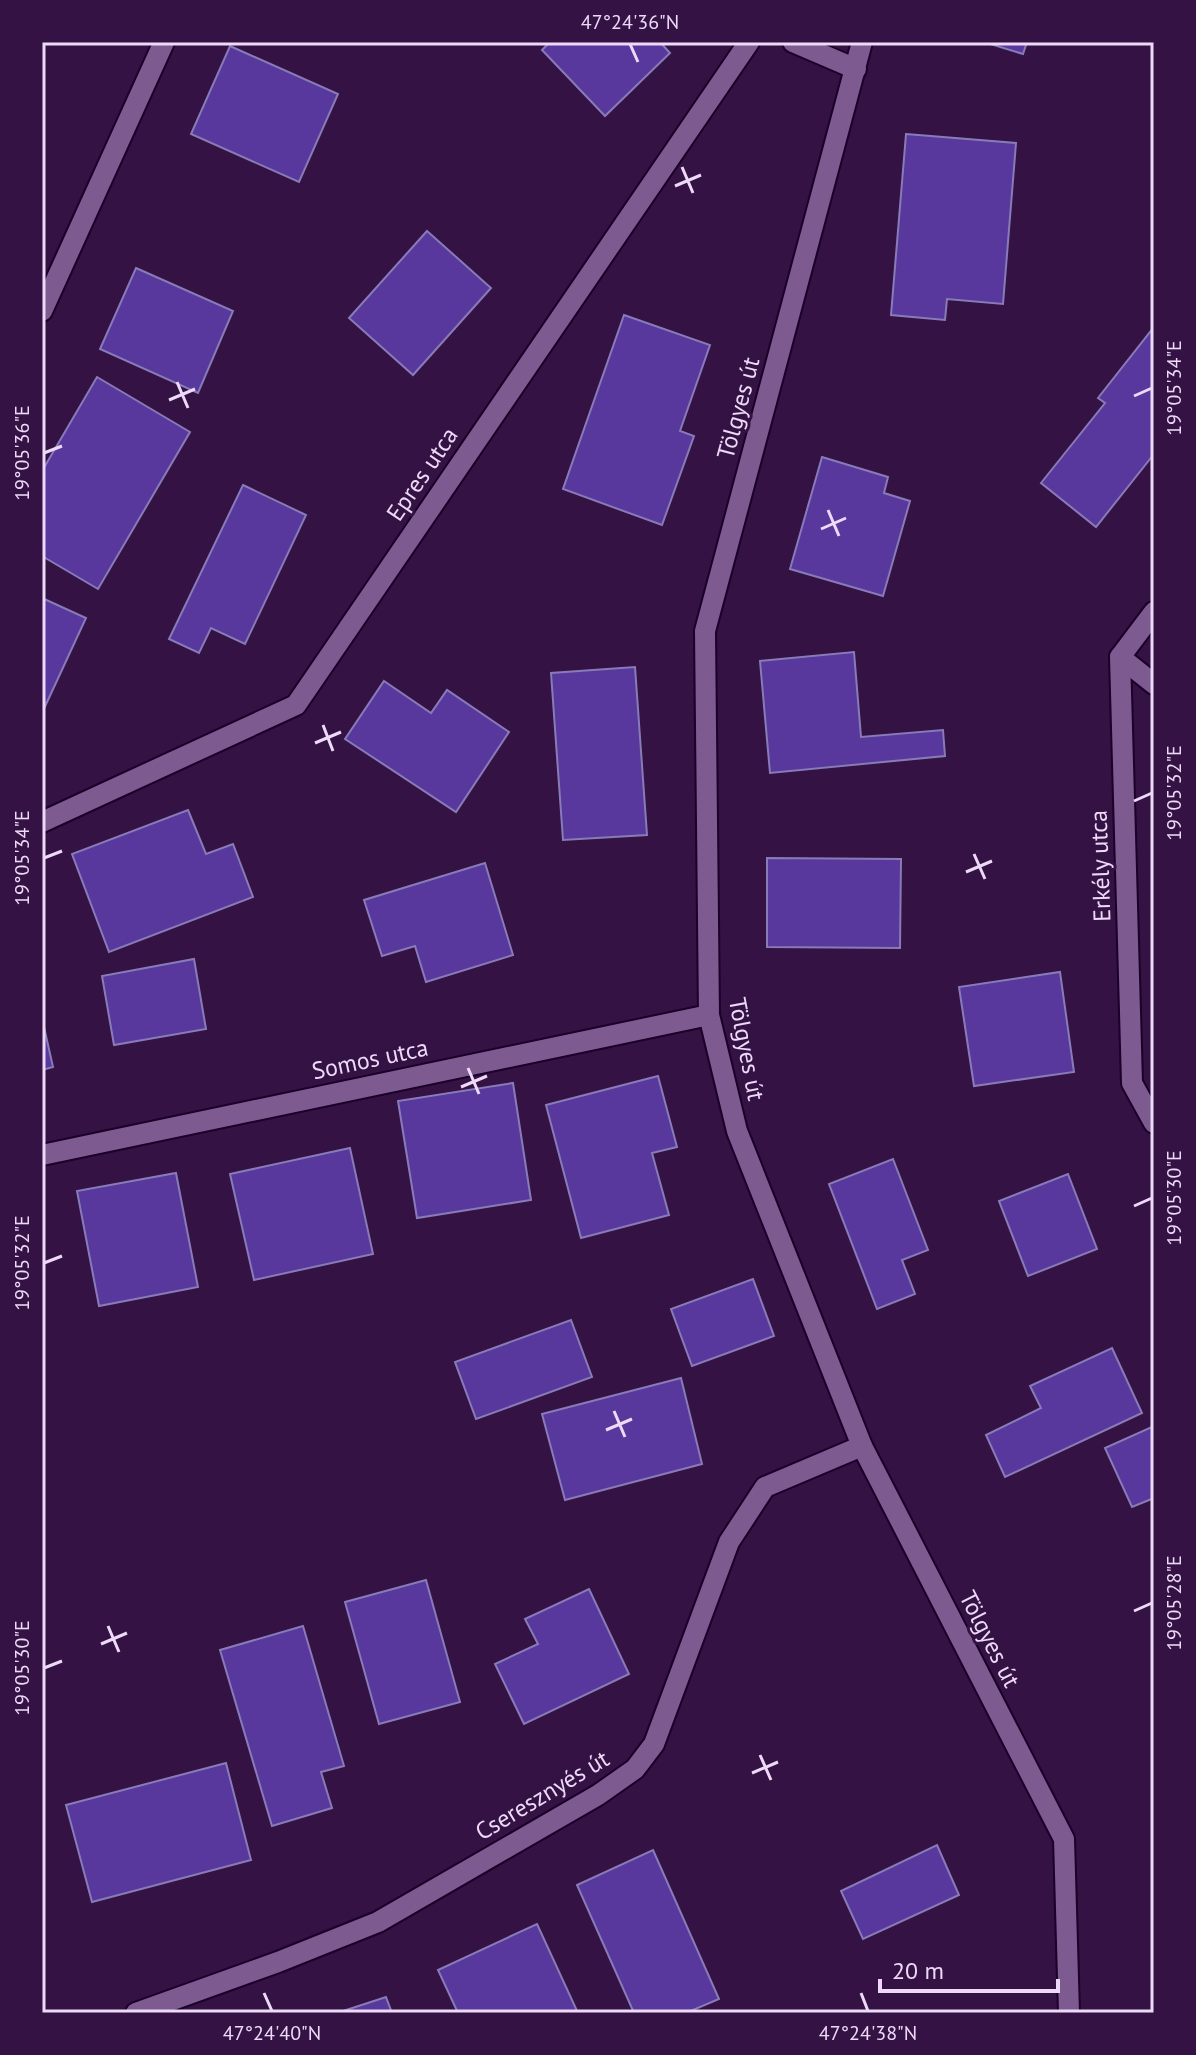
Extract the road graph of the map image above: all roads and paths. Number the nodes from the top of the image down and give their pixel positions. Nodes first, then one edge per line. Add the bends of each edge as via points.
1 (164, 42) edge
2 (749, 42) edge
3 (793, 42) edge
4 (862, 42) edge
5 (856, 69) junction
6 (42, 311) edge
7 (1154, 612) edge
8 (1120, 657) junction
9 (1154, 684) edge
10 (42, 822) edge
11 (709, 1015) junction
12 (1154, 1123) edge
13 (42, 1155) edge
14 (862, 1446) junction
15 (136, 2013) edge
16 (1069, 2013) edge

1 - 6 street
2 - 10 street, Epres utca via 296,705
3 - 5 street
4 - 5 street, Tölgyes út
5 - 11 street, Tölgyes út via 705,631
7 - 8 street
8 - 9 street
8 - 12 street, Erkély utca via 1132,1083
11 - 13 street, Somos utca
11 - 14 street, Tölgyes út via 737,1131
14 - 15 street, Cseresznyés út via 765,1487 729,1542 654,1744 635,1769 378,1922
14 - 16 street, Tölgyes út via 1064,1839

